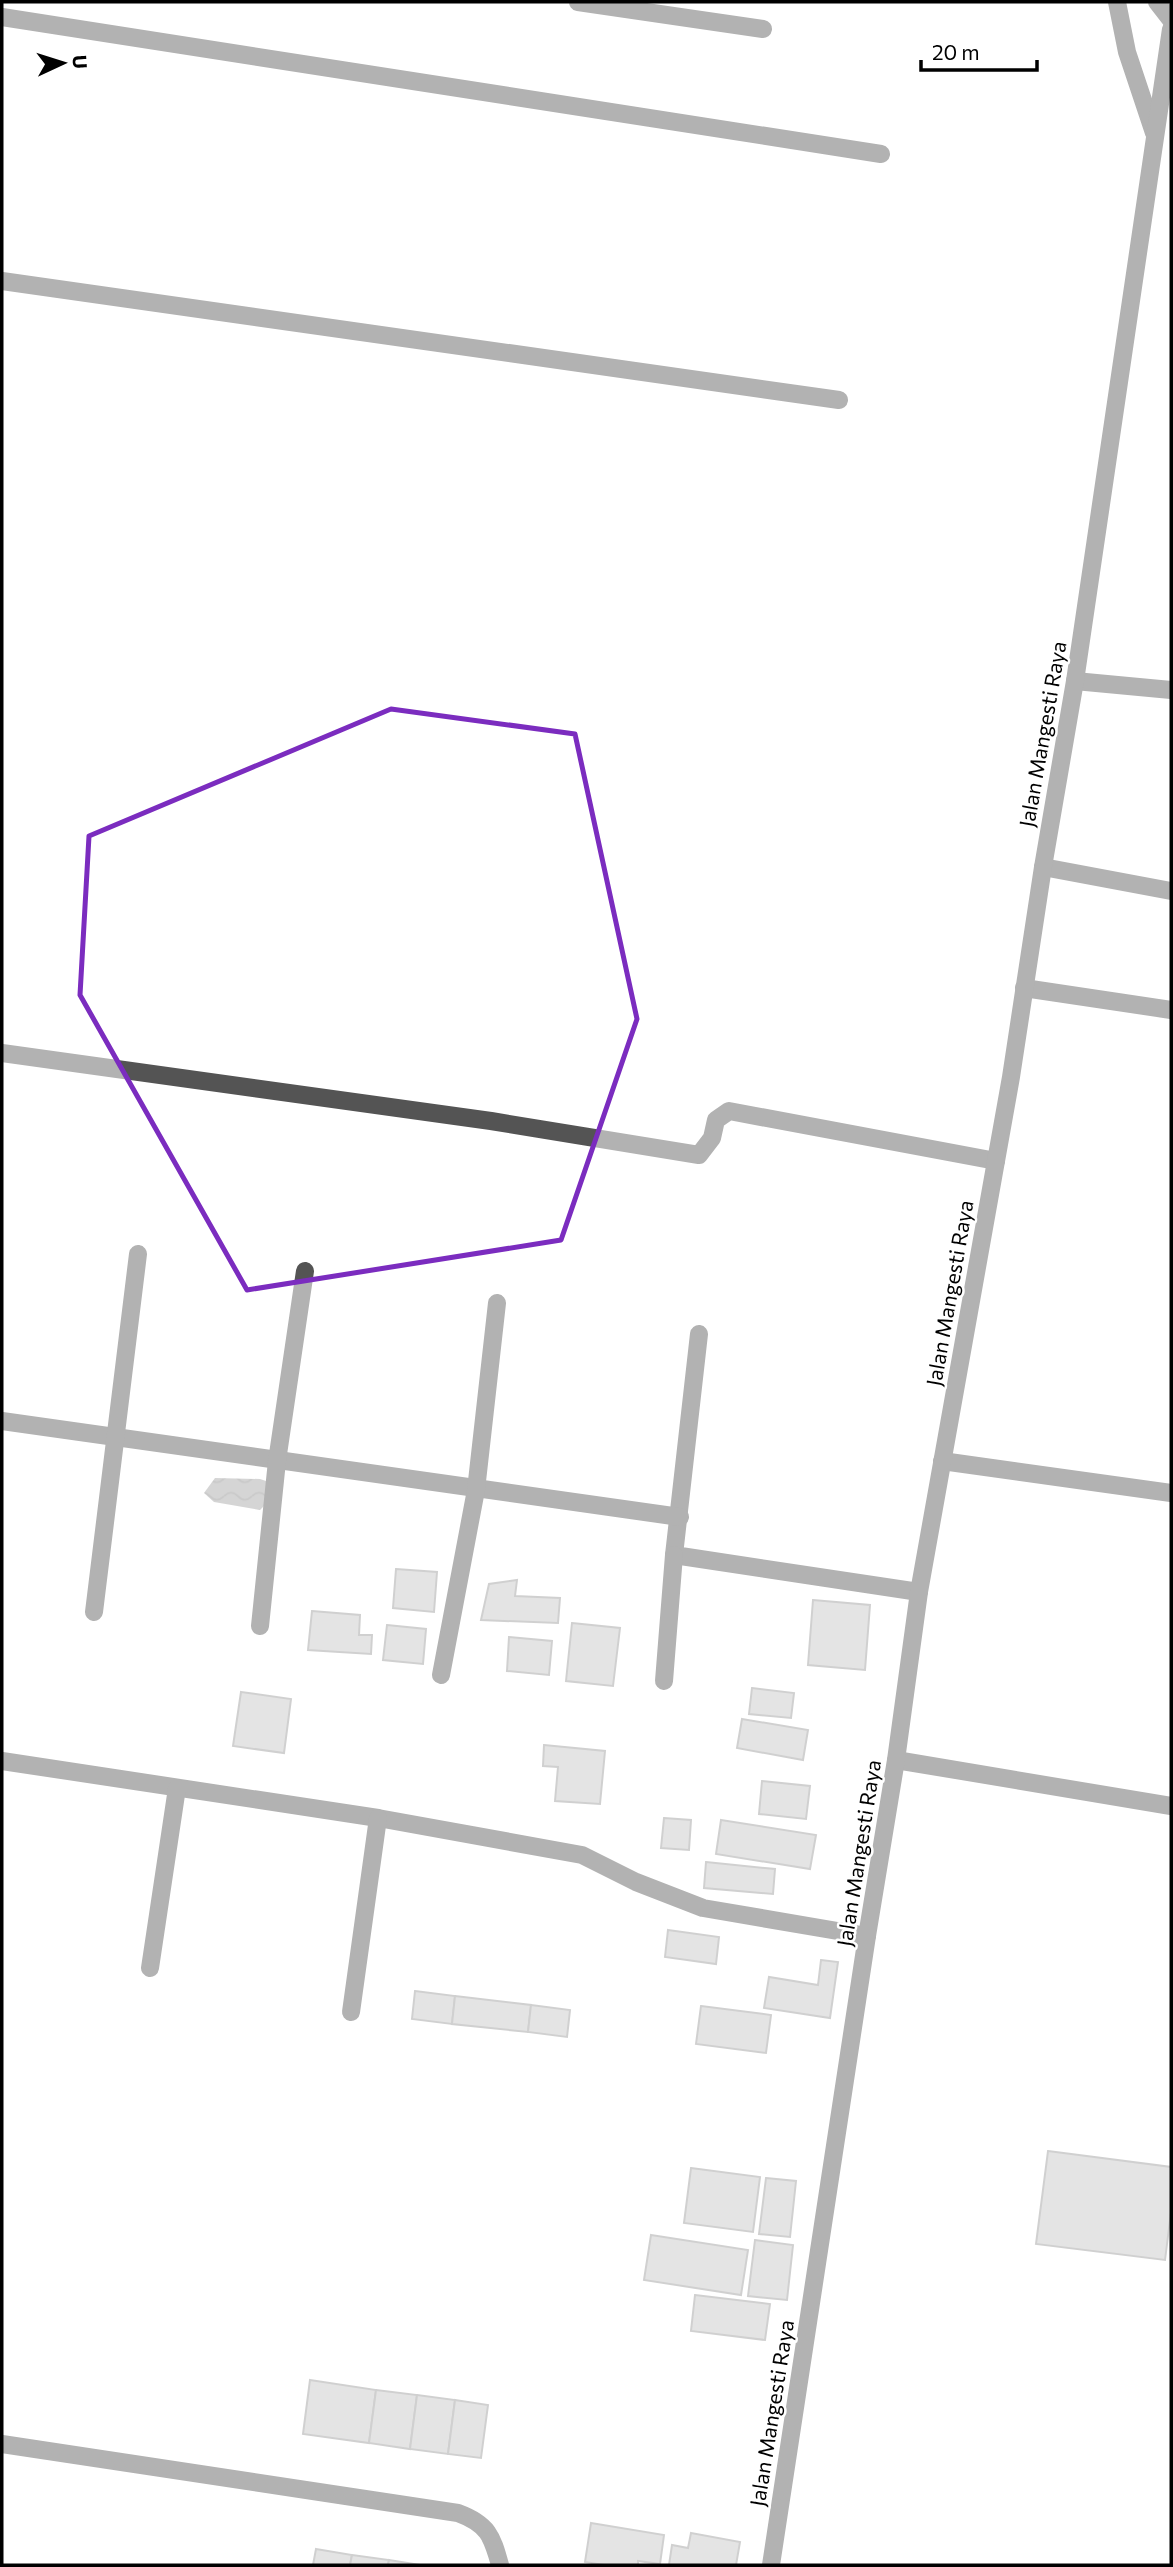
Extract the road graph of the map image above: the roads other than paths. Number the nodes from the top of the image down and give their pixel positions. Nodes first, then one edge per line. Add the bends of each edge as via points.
1 (578, 2) edge
2 (1117, 2) edge
3 (1157, 2) edge
4 (2, 17) edge
5 (1171, 20) edge
6 (763, 29) dead end
7 (1171, 29) edge
8 (1155, 136) junction
9 (881, 154) dead end
10 (2, 281) edge
11 (839, 400) dead end
12 (1075, 681) junction
13 (1171, 690) edge
14 (1043, 867) junction
15 (1171, 891) edge
16 (1024, 988) junction
17 (1171, 1010) edge
18 (2, 1054) edge
19 (996, 1161) junction
20 (138, 1254) dead end
21 (305, 1271) dead end
22 (498, 1303) dead end
23 (699, 1334) dead end
24 (2, 1421) edge
25 (115, 1438) junction
26 (277, 1461) junction
27 (942, 1461) junction
28 (476, 1490) junction
29 (1171, 1493) edge
30 (680, 1517) junction
31 (674, 1555) junction
32 (919, 1592) junction
33 (94, 1612) dead end
34 (260, 1626) dead end
35 (441, 1675) dead end
36 (664, 1681) dead end
37 (896, 1760) junction
38 (2, 1761) edge
39 (177, 1787) junction
40 (1171, 1805) edge
41 (378, 1818) junction
42 (867, 1936) junction
43 (150, 1968) dead end
44 (351, 2012) dead end
45 (2, 2444) edge
46 (500, 2565) edge
47 (771, 2565) edge

1 - 6 street
2 - 8 street via 1127,52
3 - 5 street
4 - 9 street
7 - 8 street, Jalan Mangesti Raya
8 - 12 street, Jalan Mangesti Raya
10 - 11 street
12 - 13 street
12 - 14 street, Jalan Mangesti Raya
14 - 15 street
14 - 16 street, Jalan Mangesti Raya
16 - 17 street
16 - 19 street, Jalan Mangesti Raya
18 - 19 street via 491,1121 699,1155 712,1138 716,1120 729,1111
19 - 27 street, Jalan Mangesti Raya
20 - 25 street
21 - 26 street
22 - 28 street
23 - 30 street
24 - 25 street
25 - 26 street
25 - 33 street
26 - 28 street
26 - 34 street
27 - 29 street
27 - 32 street, Jalan Mangesti Raya
28 - 30 street
28 - 35 street
30 - 31 street
31 - 32 street
31 - 36 street
32 - 37 street, Jalan Mangesti Raya
37 - 40 street
37 - 42 street, Jalan Mangesti Raya
38 - 39 street
39 - 41 street
39 - 43 street
41 - 42 street via 582,1855 703,1908
41 - 44 street
42 - 47 street, Jalan Mangesti Raya
45 - 46 street via 458,2513 481,2523 490,2533

